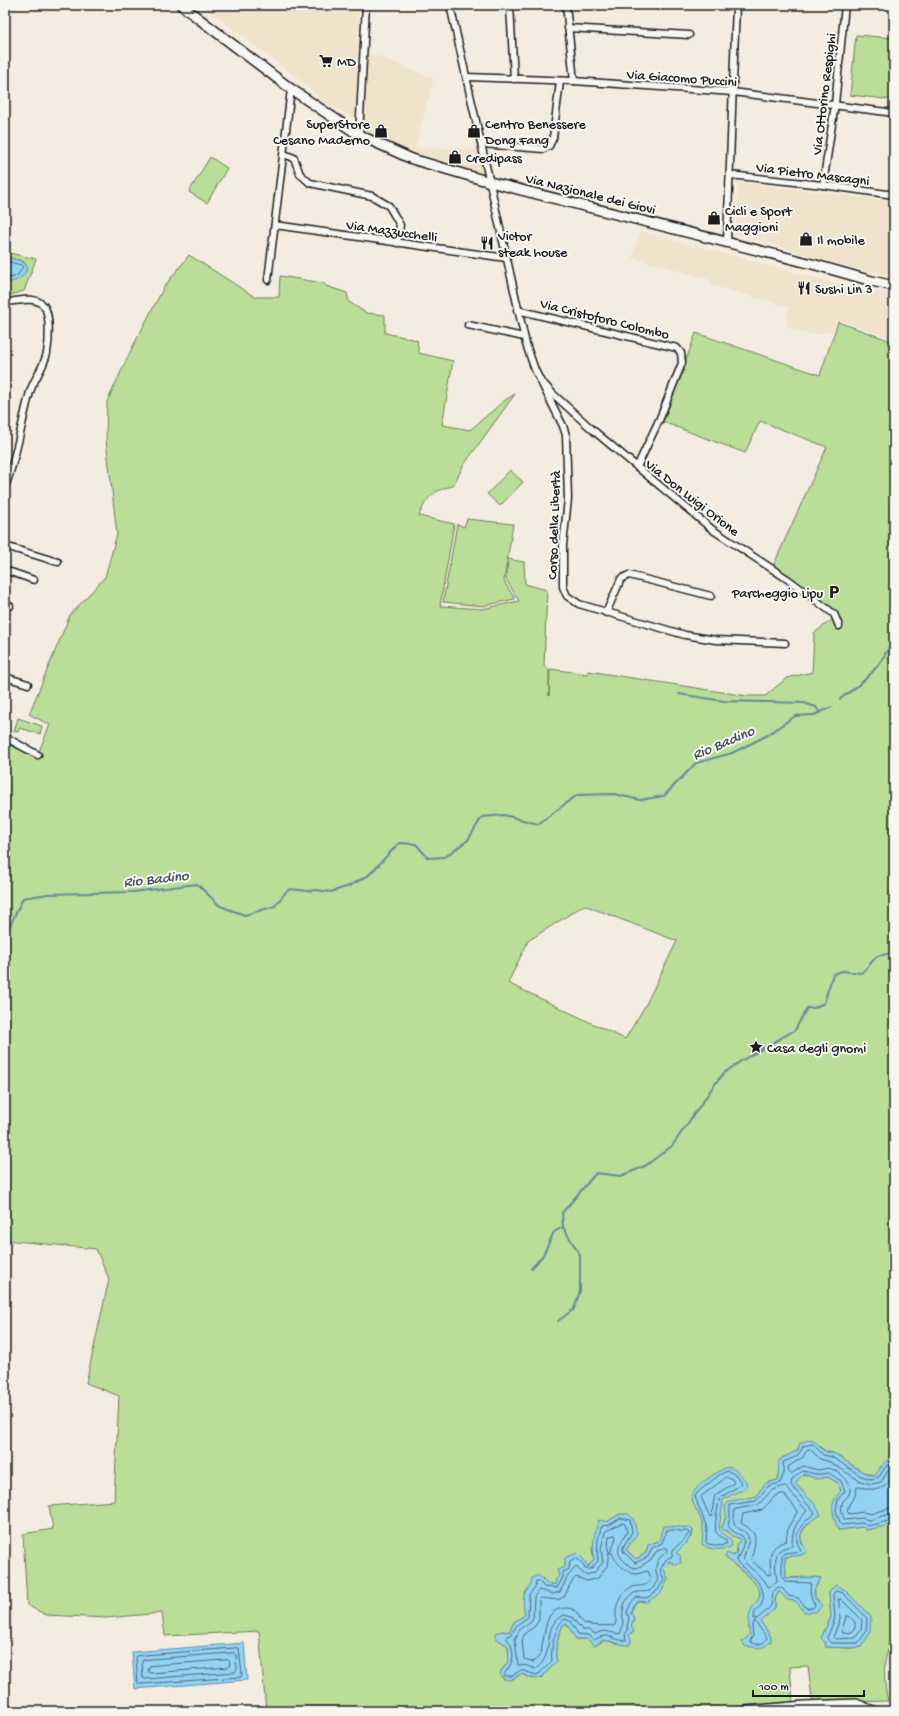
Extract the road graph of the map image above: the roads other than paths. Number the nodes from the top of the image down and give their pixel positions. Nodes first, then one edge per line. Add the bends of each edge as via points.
1 (181, 5) edge
2 (366, 5) edge
3 (450, 5) edge
4 (510, 5) edge
5 (566, 5) edge
6 (736, 5) edge
7 (845, 5) edge
8 (568, 28) junction
9 (689, 35) dead end
10 (467, 77) junction
11 (514, 79) junction
12 (560, 81) junction
13 (574, 81) junction
14 (291, 89) junction
15 (733, 92) junction
16 (834, 104) junction
17 (894, 112) edge
18 (359, 135) junction
19 (482, 144) junction
20 (284, 154) junction
21 (730, 175) junction
22 (490, 182) junction
23 (823, 185) junction
24 (894, 195) edge
25 (275, 225) junction
26 (727, 242) junction
27 (397, 243) junction
28 (506, 258) junction
29 (268, 280) dead end
30 (894, 286) edge
31 (5, 302) edge
32 (518, 310) junction
33 (468, 325) dead end
34 (524, 337) junction
35 (539, 378) junction
36 (637, 467) junction
37 (5, 487) edge
38 (5, 546) edge
39 (58, 562) dead end
40 (5, 570) edge
41 (34, 580) dead end
42 (711, 596) dead end
43 (606, 612) junction
44 (839, 626) dead end
45 (785, 643) dead end
46 (5, 677) edge
47 (28, 684) dead end
48 (5, 737) edge
49 (38, 755) dead end
50 (745, 1711) edge
51 (873, 1711) edge

1 - 14 main road, Via Nazionale dei Giovi
2 - 18 street
3 - 10 street, Corso della Libertà
4 - 11 street
5 - 8 street
6 - 15 street
7 - 16 street, Via Ottorino Respighi
8 - 9 street
8 - 13 street
10 - 11 street, Via Giacomo Puccini
10 - 19 street, Corso della Libertà
11 - 12 street, Via Giacomo Puccini
12 - 13 street, Via Giacomo Puccini
12 - 19 street via 553,138 549,146 543,149
13 - 15 street, Via Giacomo Puccini
14 - 18 main road, Via Nazionale dei Giovi
14 - 20 street
15 - 16 street, Via Giacomo Puccini
15 - 21 street
16 - 17 street, Via Giacomo Puccini
16 - 23 street, Via Ottorino Respighi
18 - 22 main road, Via Nazionale dei Giovi via 412,159
19 - 22 street, Corso della Libertà
20 - 25 street
20 - 27 street via 294,158 300,174 310,183 372,196 389,206 400,225
21 - 23 street, Via Pietro Mascagni
21 - 26 street
22 - 26 main road, Via Nazionale dei Giovi
22 - 28 street, Corso della Libertà
23 - 24 street, Via Pietro Mascagni
25 - 27 street, Via Mazzucchelli
25 - 29 street
26 - 30 main road, Via Nazionale dei Giovi
27 - 28 street, Via Mazzucchelli
28 - 32 street, Corso della Libertà
31 - 37 street via 31,300 42,303 47,312 48,333 45,359 31,390 14,462
32 - 34 street, Corso della Libertà
32 - 36 street, Via Cristoforo Colombo via 677,348 681,353 682,363
33 - 34 street
34 - 35 street, Corso della Libertà
35 - 36 street, Via Don Luigi Orione via 563,403
35 - 43 street, Corso della Libertà via 566,435 568,500 563,545 563,587 567,596 579,604
36 - 44 street, Via Don Luigi Orione via 713,530 789,580 834,614
38 - 39 street
40 - 41 street
42 - 43 street via 629,575 622,579
43 - 45 street, Corso della Libertà via 685,635 724,641
46 - 47 street
48 - 49 street
50 - 51 main road via 856,1704

